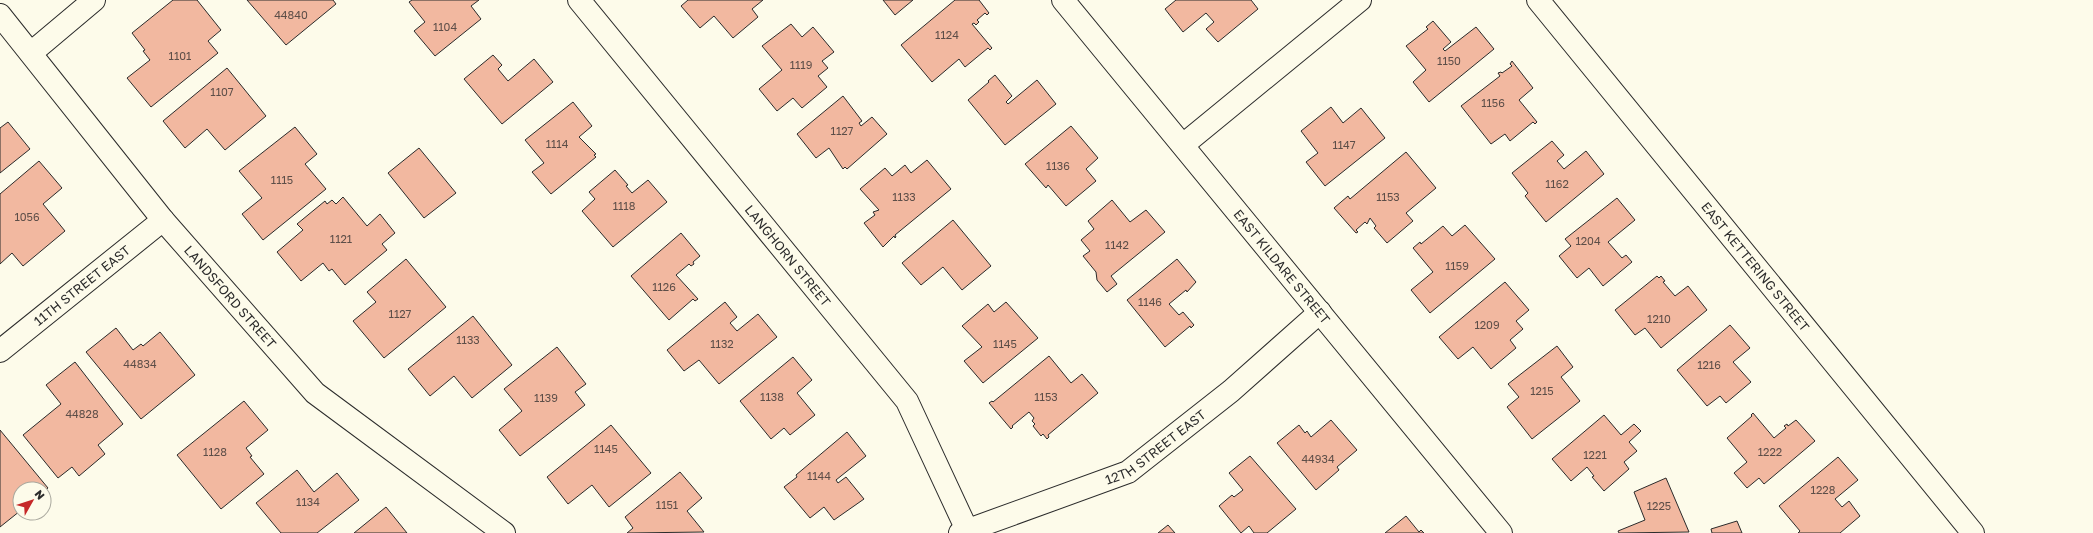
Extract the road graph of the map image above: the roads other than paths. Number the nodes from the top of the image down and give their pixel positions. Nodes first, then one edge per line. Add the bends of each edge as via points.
1 (94, 0) edge
2 (579, 0) edge
3 (1063, 0) edge
4 (1360, 0) edge
5 (1538, 0) edge
6 (0, 15) edge
7 (31, 53) junction
8 (1183, 145) junction
9 (163, 220) junction
10 (1320, 312) junction
11 (0, 351) edge
12 (964, 531) edge
13 (504, 533) edge
14 (1501, 533) edge
15 (1973, 533) edge

1 - 7 street
2 - 12 street, LANGHORN STREET via 907,401
3 - 8 street, EAST KILDARE STREET
4 - 8 street
5 - 15 street, EAST KETTERING STREET
6 - 7 street, LANDSFORD STREET
7 - 9 street, LANDSFORD STREET
8 - 10 street, EAST KILDARE STREET
9 - 11 street, 11TH STREET EAST
9 - 13 street, LANDSFORD STREET via 315,393
10 - 12 street, 12TH STREET EAST via 1231,391 1128,472
10 - 14 street, EAST KILDARE STREET

